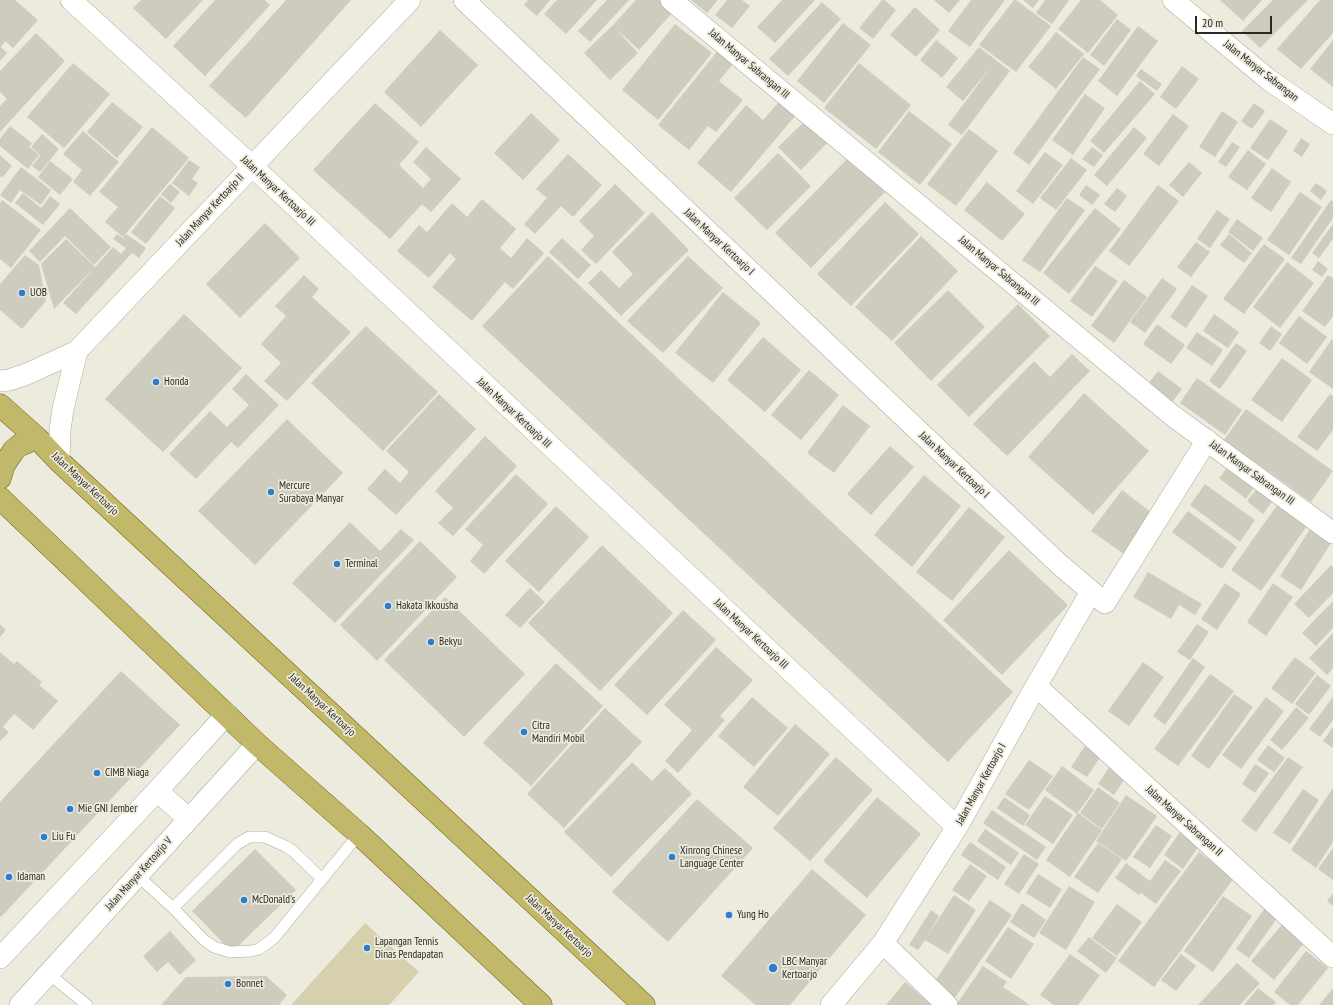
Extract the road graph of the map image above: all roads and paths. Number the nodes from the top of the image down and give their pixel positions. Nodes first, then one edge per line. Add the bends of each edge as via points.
1 (71, 0) edge
2 (410, 0) edge
3 (464, 0) edge
4 (671, 0) edge
5 (1173, 0) edge
6 (1333, 124) edge
7 (252, 166) junction
8 (77, 351) junction
9 (0, 381) edge
10 (0, 405) edge
11 (37, 438) junction
12 (1207, 440) junction
13 (59, 461) junction
14 (0, 478) edge
15 (0, 498) edge
16 (1333, 533) edge
17 (1091, 592) junction
18 (1036, 686) junction
19 (227, 714) junction
20 (257, 744) junction
21 (157, 791) junction
22 (189, 819) junction
23 (957, 827) junction
24 (359, 834) junction
25 (138, 875) junction
26 (322, 879) junction
27 (173, 908) junction
28 (883, 943) junction
29 (1, 956) edge
30 (1333, 956) edge
31 (49, 974) junction
32 (20, 1005) edge
33 (87, 1005) edge
34 (540, 1005) edge
35 (644, 1005) edge
36 (831, 1005) edge
37 (947, 1005) edge

1 - 7 street, Jalan Manyar Kertoarjo III
2 - 7 street, Jalan Manyar Kertoarjo II
3 - 17 street, Jalan Manyar Kertoarjo I via 1058,564
4 - 12 street, Jalan Manyar Sabrangan III via 1173,416
5 - 6 street, Jalan Manyar Sabrangan via 1269,80
7 - 8 street, Jalan Manyar Kertoarjo II
7 - 23 street, Jalan Manyar Kertoarjo III
8 - 9 street, Jalan Manyar Kertoarjo II via 27,374
8 - 13 street, Jalan Manyar Kertoarjo II via 63,409
10 - 11 main road, Jalan Manyar Kertoarjo
11 - 13 main road, Jalan Manyar Kertoarjo
11 - 14 main road via 14,450 4,465
12 - 16 street, Jalan Manyar Sabrangan III
12 - 17 street via 1105,604
13 - 35 main road, Jalan Manyar Kertoarjo
15 - 19 main road
17 - 18 street, Jalan Manyar Kertoarjo I
18 - 23 street, Jalan Manyar Kertoarjo I
18 - 30 street, Jalan Manyar Sabrangan II
19 - 20 main road
19 - 21 street
20 - 22 street, Jalan Manyar Kertoarjo V
20 - 24 main road
21 - 22 street
21 - 29 street
22 - 25 street, Jalan Manyar Kertoarjo V
23 - 28 street, Jalan Manyar Kertoarjo I
24 - 26 lane
24 - 34 main road
25 - 27 lane
25 - 31 street, Jalan Manyar Kertoarjo V
26 - 27 lane via 285,846 265,837 249,837 237,844
26 - 27 lane via 274,938 259,949 251,951 230,952 214,947
28 - 36 street, Jalan Manyar Kertoarjo I
28 - 37 street
31 - 32 street, Jalan Manyar Kertoarjo V
31 - 33 lane

